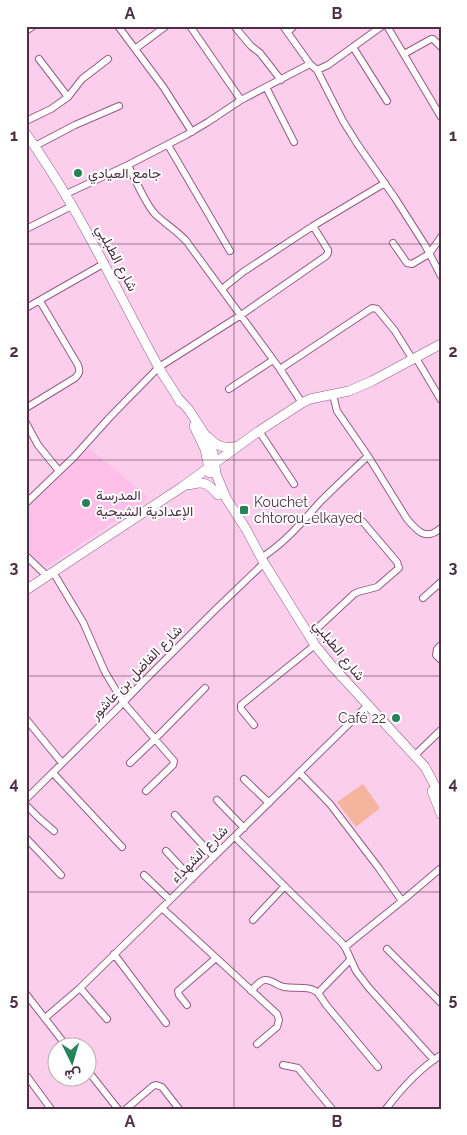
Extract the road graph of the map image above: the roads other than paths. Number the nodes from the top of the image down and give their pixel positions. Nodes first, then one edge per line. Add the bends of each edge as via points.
1 (32, 26) edge
2 (118, 26) edge
3 (166, 26) edge
4 (190, 26) edge
5 (234, 26) edge
6 (294, 26) edge
7 (382, 26) edge
8 (387, 26) edge
9 (286, 29) edge
10 (26, 31) edge
11 (353, 47) junction
12 (441, 47) edge
13 (135, 49) junction
14 (404, 54) junction
15 (40, 59) dead end
16 (108, 59) dead end
17 (310, 64) junction
18 (317, 70) junction
19 (281, 80) junction
20 (266, 87) junction
21 (68, 98) junction
22 (241, 100) junction
23 (387, 101) dead end
24 (119, 106) dead end
25 (441, 117) edge
26 (26, 120) edge
27 (192, 132) junction
28 (26, 134) edge
29 (294, 142) dead end
30 (168, 145) junction
31 (35, 146) junction
32 (128, 165) junction
33 (385, 183) junction
34 (66, 194) junction
35 (72, 206) junction
36 (313, 226) junction
37 (26, 228) edge
38 (441, 237) edge
39 (393, 243) dead end
40 (230, 251) dead end
41 (429, 254) junction
42 (105, 263) junction
43 (441, 276) edge
44 (222, 289) junction
45 (40, 301) junction
46 (26, 308) edge
47 (241, 315) junction
48 (441, 344) edge
49 (414, 359) junction
50 (274, 360) junction
51 (159, 367) junction
52 (280, 369) junction
53 (229, 389) dead end
54 (334, 395) junction
55 (178, 398) junction
56 (441, 400) edge
57 (302, 403) junction
58 (26, 408) edge
59 (26, 423) edge
60 (259, 431) junction
61 (205, 434) junction
62 (241, 444) junction
63 (368, 456) junction
64 (211, 466) junction
65 (59, 471) junction
66 (294, 484) dead end
67 (182, 487) junction
68 (218, 495) junction
69 (26, 503) edge
70 (363, 522) dead end
71 (441, 528) edge
72 (255, 546) junction
73 (26, 556) edge
74 (263, 561) junction
75 (50, 574) junction
76 (440, 581) edge
77 (26, 590) edge
78 (423, 598) dead end
79 (309, 636) junction
80 (315, 645) junction
81 (441, 645) edge
82 (441, 660) edge
83 (205, 688) dead end
84 (124, 702) junction
85 (368, 705) junction
86 (26, 719) edge
87 (254, 725) dead end
88 (441, 730) edge
89 (155, 739) junction
90 (416, 757) junction
91 (62, 763) junction
92 (130, 763) dead end
93 (53, 773) junction
94 (300, 773) junction
95 (244, 779) dead end
96 (146, 791) dead end
97 (441, 797) edge
98 (26, 799) edge
99 (217, 800) dead end
100 (269, 803) junction
101 (26, 805) edge
102 (176, 814) dead end
103 (441, 814) edge
104 (244, 828) junction
105 (54, 831) dead end
106 (235, 837) junction
107 (26, 838) edge
108 (122, 847) dead end
109 (166, 851) dead end
110 (214, 857) junction
111 (441, 868) edge
112 (144, 874) dead end
113 (62, 875) dead end
114 (192, 879) junction
115 (284, 887) junction
116 (170, 900) junction
117 (402, 901) junction
118 (162, 908) junction
119 (253, 920) dead end
120 (345, 946) junction
121 (387, 950) dead end
122 (114, 954) junction
123 (216, 958) junction
124 (350, 960) junction
125 (80, 988) junction
126 (251, 991) junction
127 (318, 993) junction
128 (26, 994) edge
129 (441, 1003) edge
130 (188, 1005) dead end
131 (45, 1018) junction
132 (107, 1019) dead end
133 (166, 1023) dead end
134 (60, 1038) edge
135 (257, 1044) dead end
136 (441, 1055) edge
137 (434, 1060) junction
138 (283, 1065) dead end
139 (378, 1067) dead end
140 (26, 1075) edge
141 (98, 1084) edge
142 (51, 1109) edge
143 (118, 1109) edge
144 (126, 1109) edge
145 (179, 1109) edge
146 (332, 1109) edge
147 (386, 1109) edge

1 - 10 street
2 - 13 street
3 - 13 street
4 - 22 street
5 - 19 street
6 - 9 street
7 - 11 street
8 - 14 street
9 - 17 street
11 - 18 street
11 - 23 street
12 - 14 street via 431,39
13 - 27 street
14 - 25 street
15 - 21 street
16 - 21 street via 82,79
17 - 18 street
17 - 19 street
18 - 33 street via 343,121
19 - 20 street
20 - 22 street
20 - 29 street
21 - 26 street
22 - 27 street
24 - 31 street
27 - 30 street
28 - 31 street, شارع الطبلبي
30 - 32 street
30 - 40 street
31 - 34 street, شارع الطبلبي
32 - 34 street
32 - 44 street via 151,209 188,242
33 - 36 street
33 - 41 street
34 - 35 street, شارع الطبلبي
35 - 37 street
35 - 42 street, شارع الطبلبي
36 - 44 street
36 - 47 street via 327,246 327,255
38 - 41 street
39 - 41 street via 409,264
41 - 43 street
42 - 45 street
42 - 51 street, شارع الطبلبي
44 - 47 street
45 - 46 street
45 - 58 street via 80,371 75,378
47 - 50 street
47 - 51 street
48 - 49 street
49 - 52 street via 395,331 372,308
49 - 54 street via 372,381
49 - 56 street
50 - 52 street
50 - 53 street
51 - 55 street, شارع الطبلبي
51 - 65 street
52 - 57 street
54 - 57 street
54 - 63 street via 337,411
55 - 61 street, شارع الطبلبي
55 - 64 street, شارع الطبلبي
57 - 60 street
59 - 65 street via 38,445
60 - 62 street
60 - 66 street
61 - 62 street via 220,446
61 - 64 street, شارع الطبلبي via 213,454
62 - 64 street
63 - 71 street via 414,528 421,533 432,534
63 - 74 street, شارع الفاضل بن عاشور
64 - 67 street
64 - 68 street, شارع الطبلبي
64 - 72 street, شارع الطبلبي
65 - 69 street
67 - 68 street via 199,482 211,486
67 - 75 street
68 - 72 street, شارع الطبلبي
70 - 79 street via 397,562 398,568 377,587 354,594
72 - 74 street, شارع الطبلبي
73 - 75 street
74 - 79 street, شارع الطبلبي
74 - 84 street, شارع الفاضل بن عاشور
75 - 77 street
75 - 84 street via 83,622 105,672
76 - 78 street
79 - 80 street, شارع الطبلبي
80 - 85 street, شارع الطبلبي
80 - 87 street via 241,705
81 - 82 street via 436,655
83 - 89 street
84 - 89 street
84 - 91 street, شارع الفاضل بن عاشور
85 - 90 street, شارع الطبلبي
85 - 94 street, شارع الشهداء
86 - 91 street
88 - 90 street
89 - 92 street
89 - 96 street via 174,762
90 - 97 street, شارع الطبلبي
90 - 103 street, شارع الطبلبي
91 - 93 street, شارع الفاضل بن عاشور
93 - 98 street, شارع الفاضل بن عاشور
93 - 108 street
94 - 100 street, شارع الشهداء
94 - 117 street via 330,804
95 - 100 street
99 - 104 street
100 - 104 street, شارع الشهداء
101 - 105 street
102 - 110 street
104 - 106 street, شارع الشهداء
106 - 110 street, شارع الشهداء
106 - 115 street
107 - 113 street
109 - 114 street
110 - 114 street, شارع الشهداء
111 - 117 street
112 - 116 street
114 - 116 street, شارع الشهداء
115 - 119 street
115 - 120 street
116 - 118 street, شارع الشهداء
117 - 120 street
118 - 122 street, شارع الشهداء
118 - 123 street
120 - 124 street
121 - 129 street
122 - 125 street, شارع الشهداء
122 - 133 street
123 - 126 street
123 - 130 street via 178,992
124 - 127 street
124 - 137 street via 369,988
125 - 131 street, شارع الشهداء
125 - 132 street
126 - 127 street via 268,980 284,987 314,989
126 - 135 street via 279,1020 277,1026
127 - 139 street
128 - 131 street
131 - 134 street
136 - 137 street
137 - 147 street
138 - 146 street via 298,1068
140 - 142 street
141 - 143 street
144 - 145 street via 156,1085 162,1087

